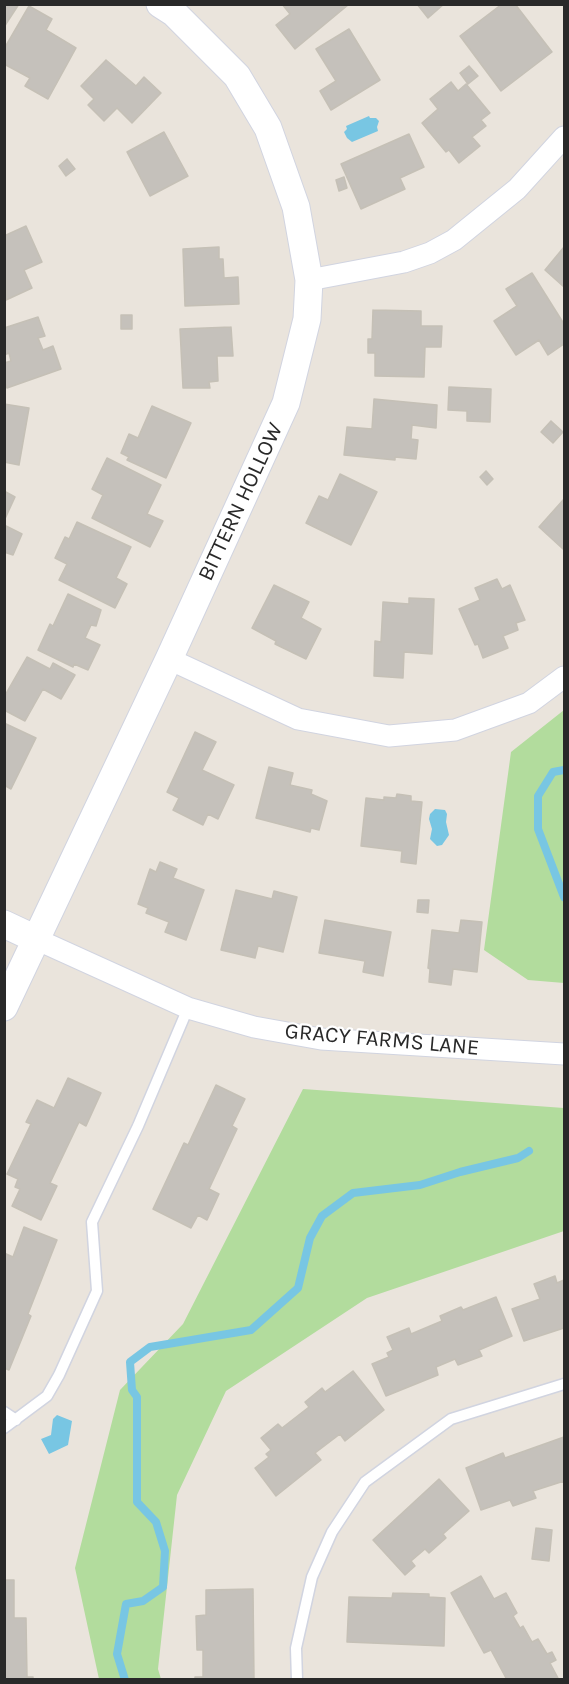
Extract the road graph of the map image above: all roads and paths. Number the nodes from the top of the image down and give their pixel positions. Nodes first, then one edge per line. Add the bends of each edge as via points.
1 (160, 4) edge
2 (564, 137) edge
3 (309, 280) junction
4 (169, 659) junction
5 (564, 677) edge
6 (4, 924) edge
7 (38, 940) junction
8 (4, 1007) edge
9 (188, 1008) junction
10 (564, 1054) edge
11 (564, 1384) edge
12 (4, 1412) edge
13 (16, 1419) junction
14 (4, 1428) edge
15 (297, 1680) edge

1 - 3 street, BITTERN HOLLOW via 237,76 268,128 296,207
2 - 3 street via 517,189 454,240 404,262
3 - 4 street, BITTERN HOLLOW via 307,319 286,403
4 - 5 street via 298,719 389,736 455,730 529,703
4 - 7 street, BITTERN HOLLOW
6 - 7 street, GRACY FARMS LANE
7 - 8 street, BITTERN HOLLOW
7 - 9 street, GRACY FARMS LANE
9 - 10 street, GRACY FARMS LANE via 254,1027 321,1039
9 - 13 lane via 92,1222 97,1291 47,1396
11 - 15 lane via 451,1419 365,1482 332,1532 312,1577 296,1648
12 - 13 lane
13 - 14 lane

